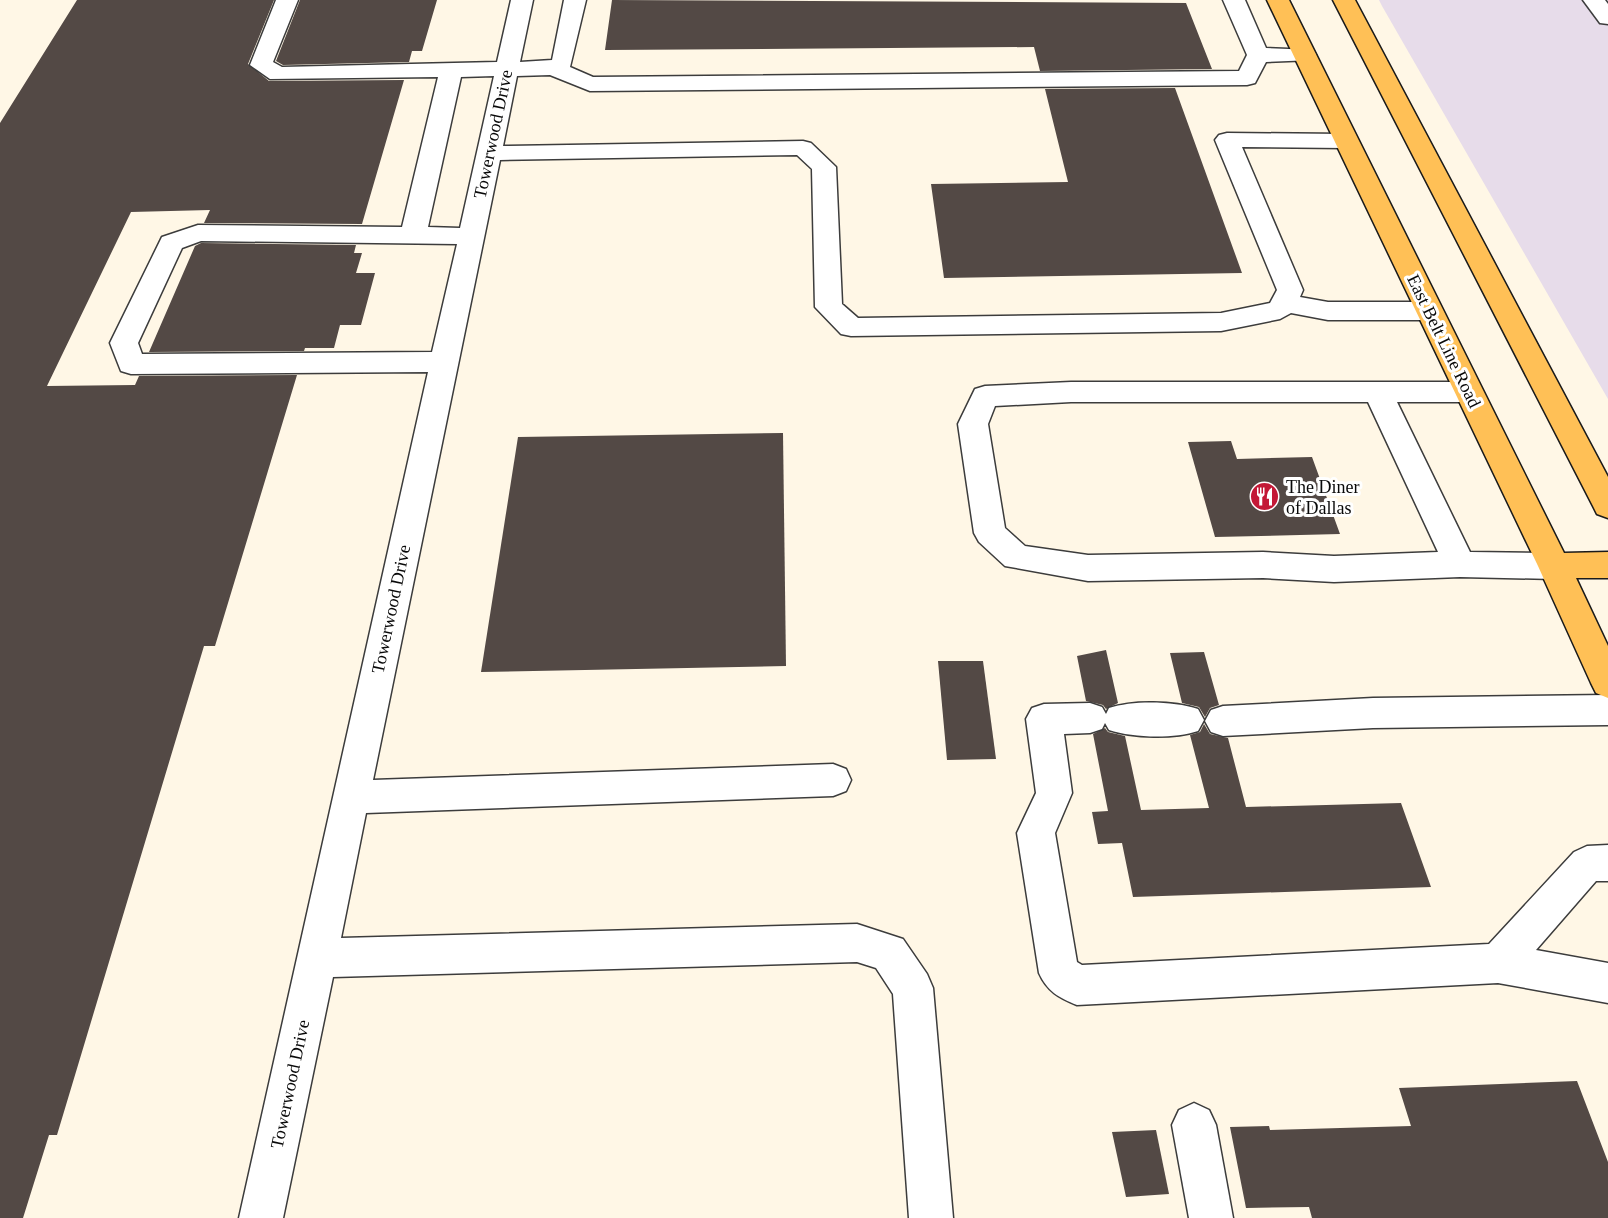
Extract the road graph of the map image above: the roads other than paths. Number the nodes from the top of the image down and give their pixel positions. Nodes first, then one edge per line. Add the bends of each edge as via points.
1 (286, 0) edge
2 (522, 0) edge
3 (575, 0) edge
4 (1234, 0) edge
5 (1278, 0) edge
6 (1344, 0) edge
7 (1594, 0) edge
8 (1608, 18) edge
9 (1258, 55) junction
10 (1305, 55) junction
11 (553, 68) junction
12 (507, 70) junction
13 (451, 71) junction
14 (1345, 141) junction
15 (489, 153) junction
16 (413, 236) junction
17 (471, 236) junction
18 (1283, 303) junction
19 (1429, 311) junction
20 (444, 362) junction
21 (1378, 392) junction
22 (1469, 392) junction
23 (1608, 506) edge
24 (1460, 564) junction
25 (1608, 565) edge
26 (1554, 566) junction
27 (1608, 683) edge
28 (1608, 710) edge
29 (1186, 720) dead end
30 (1223, 721) dead end
31 (833, 780) dead end
32 (351, 797) junction
33 (1608, 863) edge
34 (317, 958) junction
35 (1498, 963) junction
36 (1608, 983) edge
37 (1194, 1125) dead end
38 (261, 1218) edge
39 (931, 1218) edge
40 (1211, 1218) edge

1 - 13 street via 261,64 278,74
2 - 12 street, Towerwood Drive
3 - 11 street via 562,63
4 - 9 street
5 - 10 main road, East Belt Line Road
6 - 23 main road
7 - 8 street
9 - 10 street
9 - 11 street via 1247,78 590,84
10 - 14 main road, East Belt Line Road
11 - 12 street
12 - 13 street
12 - 15 street, Towerwood Drive
13 - 16 street
14 - 18 street via 1227,140 1290,290
14 - 19 main road, East Belt Line Road
15 - 17 street, Towerwood Drive
15 - 18 street via 803,148 824,167 829,307 851,327 1221,322 1280,310
16 - 17 street
16 - 20 street via 198,233 171,243 124,343 132,364
17 - 20 street, Towerwood Drive
18 - 19 street via 1328,311
19 - 22 main road, East Belt Line Road
20 - 32 street, Towerwood Drive
21 - 22 street
21 - 24 street
21 - 24 street via 1071,392 985,396 972,424 990,533 1016,557 1088,568 1263,565 1334,569
22 - 26 main road, East Belt Line Road
24 - 26 street
25 - 26 main road
26 - 27 main road, East Belt Line Road
28 - 30 street via 1373,713
29 - 35 street via 1044,718 1054,793 1036,833 1059,973 1077,985
31 - 32 street
32 - 34 street, Towerwood Drive
33 - 35 street via 1587,864
34 - 38 street, Towerwood Drive
34 - 39 street via 857,943 889,953 913,988
35 - 36 street
37 - 40 street

